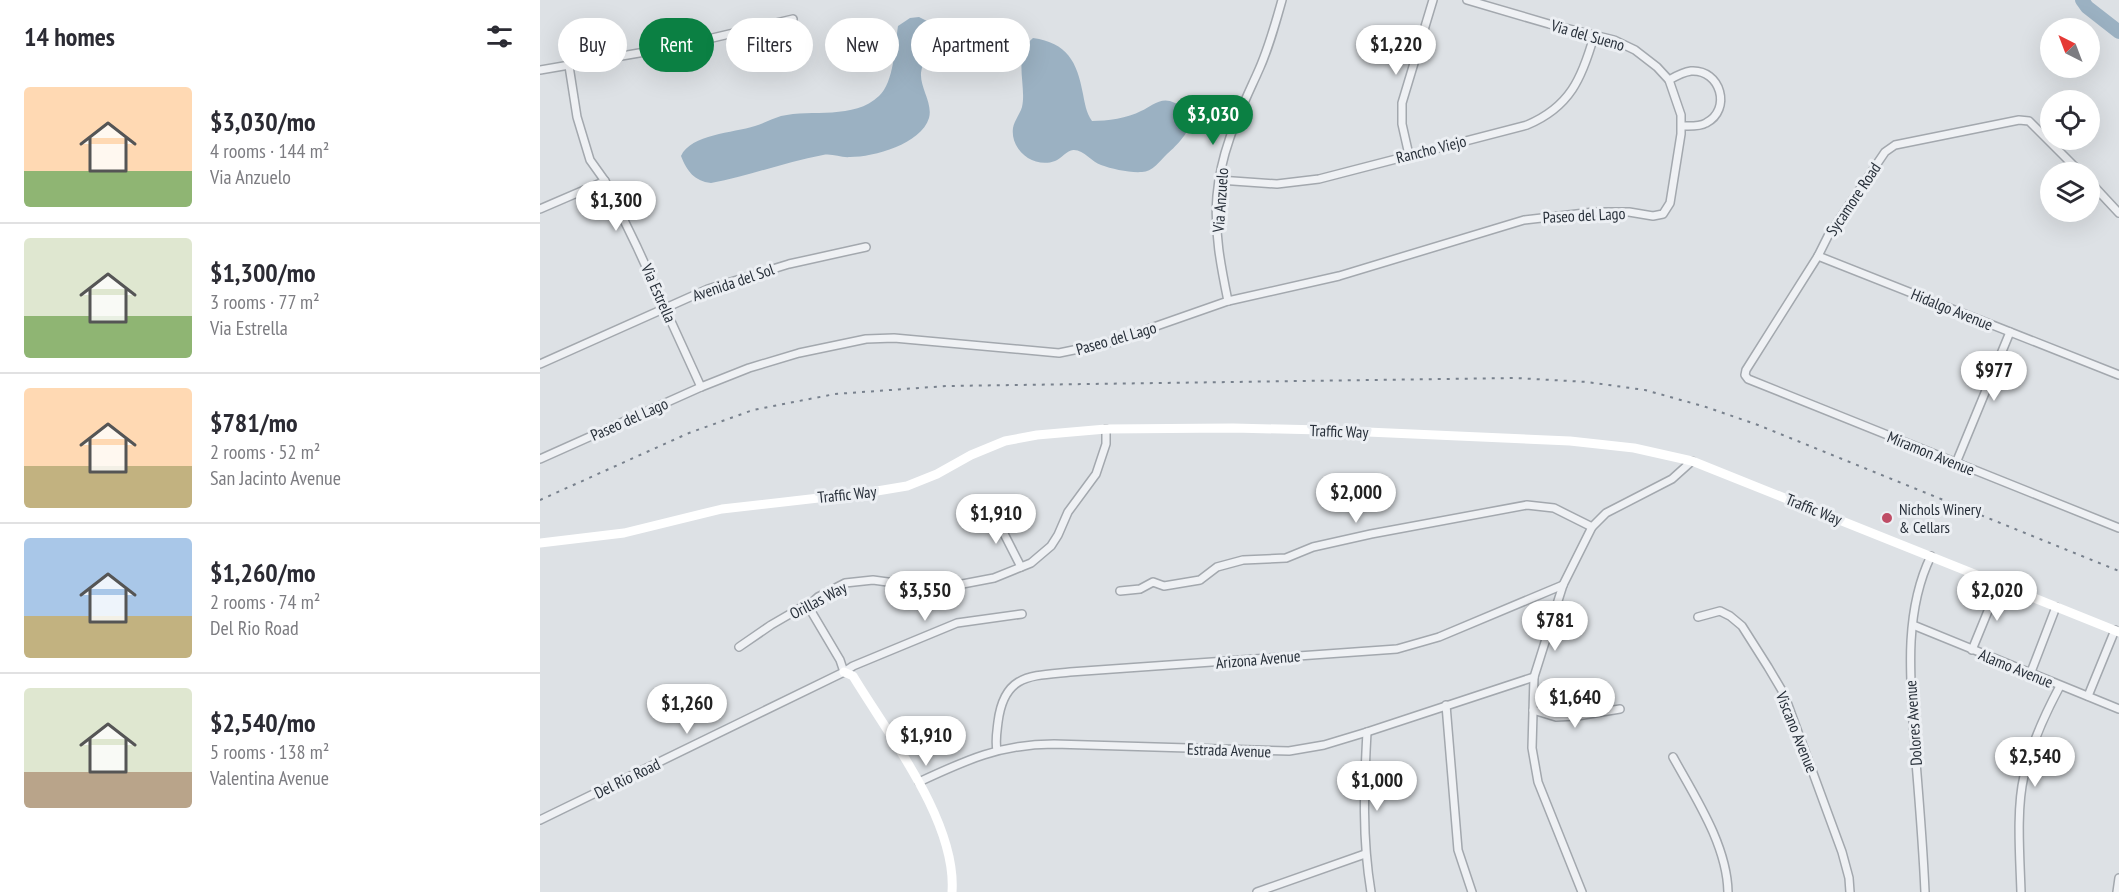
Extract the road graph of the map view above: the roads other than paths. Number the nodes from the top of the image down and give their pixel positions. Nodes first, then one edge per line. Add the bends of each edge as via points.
1 (1282, 0) edge
2 (1433, 0) edge
3 (1467, 0) edge
4 (726, 35) edge
5 (1594, 36) junction
6 (627, 56) edge
7 (558, 68) edge
8 (540, 70) edge
9 (570, 72) edge
10 (1669, 80) junction
11 (1682, 126) junction
12 (1409, 155) junction
13 (2070, 162) edge
14 (1219, 180) junction
15 (605, 181) junction
16 (2100, 193) edge
17 (540, 209) edge
18 (2119, 213) edge
19 (1663, 214) joint
20 (866, 248) dead end
21 (1818, 256) junction
22 (1228, 301) junction
23 (666, 307) junction
24 (2010, 332) junction
25 (540, 364) edge
26 (1745, 375) joint
27 (2119, 375) edge
28 (701, 387) junction
29 (1106, 429) junction
30 (540, 459) edge
31 (1692, 461) junction
32 (1956, 463) junction
33 (993, 512) dead end
34 (1592, 527) junction
35 (2119, 528) edge
36 (540, 543) edge
37 (1930, 556) junction
38 (1021, 567) junction
39 (1999, 584) junction
40 (1563, 585) junction
41 (1120, 591) dead end
42 (808, 606) junction
43 (2056, 607) junction
44 (1022, 614) dead end
45 (1698, 617) dead end
46 (1913, 625) junction
47 (2117, 631) edge
48 (739, 647) dead end
49 (1972, 650) junction
50 (844, 672) junction
51 (2031, 672) junction
52 (1534, 677) junction
53 (2060, 686) junction
54 (2088, 696) junction
55 (1446, 705) junction
56 (1620, 709) dead end
57 (2119, 709) edge
58 (1533, 710) junction
59 (1367, 732) junction
60 (997, 750) junction
61 (1673, 757) dead end
62 (919, 782) junction
63 (540, 820) edge
64 (1365, 854) junction
65 (2119, 878) edge
66 (952, 892) edge
67 (1257, 892) edge
68 (1371, 892) edge
69 (1472, 892) edge
70 (1581, 892) edge
71 (1728, 892) edge
72 (1850, 892) edge
73 (1926, 892) edge
74 (2021, 892) edge
75 (2117, 892) edge

1 - 14 street, Via Anzuelo via 1258,73 1229,135
2 - 12 street via 1402,103
3 - 5 street, Via del Sueno
4 - 6 street
5 - 10 street, Via del Sueno via 1635,50
5 - 12 street, Rancho Viejo via 1575,87 1542,118
7 - 8 street
9 - 15 street, Via Estrella via 582,136 590,160
10 - 11 street, Via del Sueno
10 - 11 street via 1688,71 1702,72 1714,80 1720,92 1720,107 1712,119 1700,125
11 - 19 street, Via del Sueno via 1670,203
12 - 14 street, Rancho Viejo via 1298,182
13 - 21 street, Sycamore Road via 2029,121 2019,120 1895,145 1884,152
14 - 22 street, Via Anzuelo via 1217,240
15 - 17 street
15 - 23 street, Via Estrella
16 - 18 street
19 - 22 street, Paseo del Lago via 1594,212 1524,220 1339,276
20 - 23 street, Avenida del Sol via 751,274
21 - 24 street, Hidalgo Avenue
21 - 26 street, Sycamore Road
22 - 28 street, Paseo del Lago via 1089,348 1059,353 894,338 866,339 799,353
23 - 25 street, Avenida del Sol
23 - 28 street, Via Estrella
24 - 27 street, Hidalgo Avenue
24 - 32 street
26 - 32 street, Miramon Avenue
28 - 30 street, Paseo del Lago
29 - 31 street, Traffic Way via 1322,430 1570,441 1634,448
29 - 36 street, Traffic Way via 1005,441 907,486 722,509 624,533
29 - 38 street, Orillas Way via 1099,468 1089,485 1068,512 1051,546
31 - 34 street via 1672,479 1606,513
31 - 37 street, Traffic Way
32 - 35 street, Miramon Avenue
33 - 38 street
34 - 40 street
34 - 41 street via 1554,508 1518,506 1313,547 1286,558 1243,560 1217,567 1200,580 1164,586 1153,582 1140,589
37 - 39 street, Traffic Way
37 - 46 street, Dolores Avenue via 1918,590
38 - 42 street, Orillas Way via 976,583 939,587 873,580 853,582 827,592
39 - 43 street, Traffic Way
39 - 49 street
40 - 52 street
40 - 60 street, Arizona Avenue via 1438,637 1397,649 1024,678 1004,697
42 - 48 street, Orillas Way
42 - 50 street
43 - 47 street, Traffic Way
43 - 51 street
44 - 50 street, Del Rio Road via 957,623
45 - 72 street, Viscano Avenue via 1720,612 1742,626 1784,694 1842,852
46 - 49 street, Alamo Avenue
46 - 73 street, Dolores Avenue via 1910,671
47 - 54 street
49 - 51 street, Alamo Avenue
50 - 62 street via 853,676
50 - 63 street, Del Rio Road
51 - 53 street, Alamo Avenue
52 - 55 street, Estrada Avenue
52 - 58 street
53 - 54 street, Alamo Avenue
53 - 74 street via 2040,727 2023,778
54 - 57 street, Alamo Avenue
55 - 59 street, Estrada Avenue
55 - 69 street via 1458,850
56 - 58 street via 1556,717
58 - 70 street via 1532,748 1538,782
59 - 60 street, Estrada Avenue via 1289,751 1054,744
59 - 64 street
60 - 62 street, Estrada Avenue
61 - 71 street via 1718,846
62 - 66 street via 945,844
64 - 67 street
64 - 68 street
65 - 75 street

